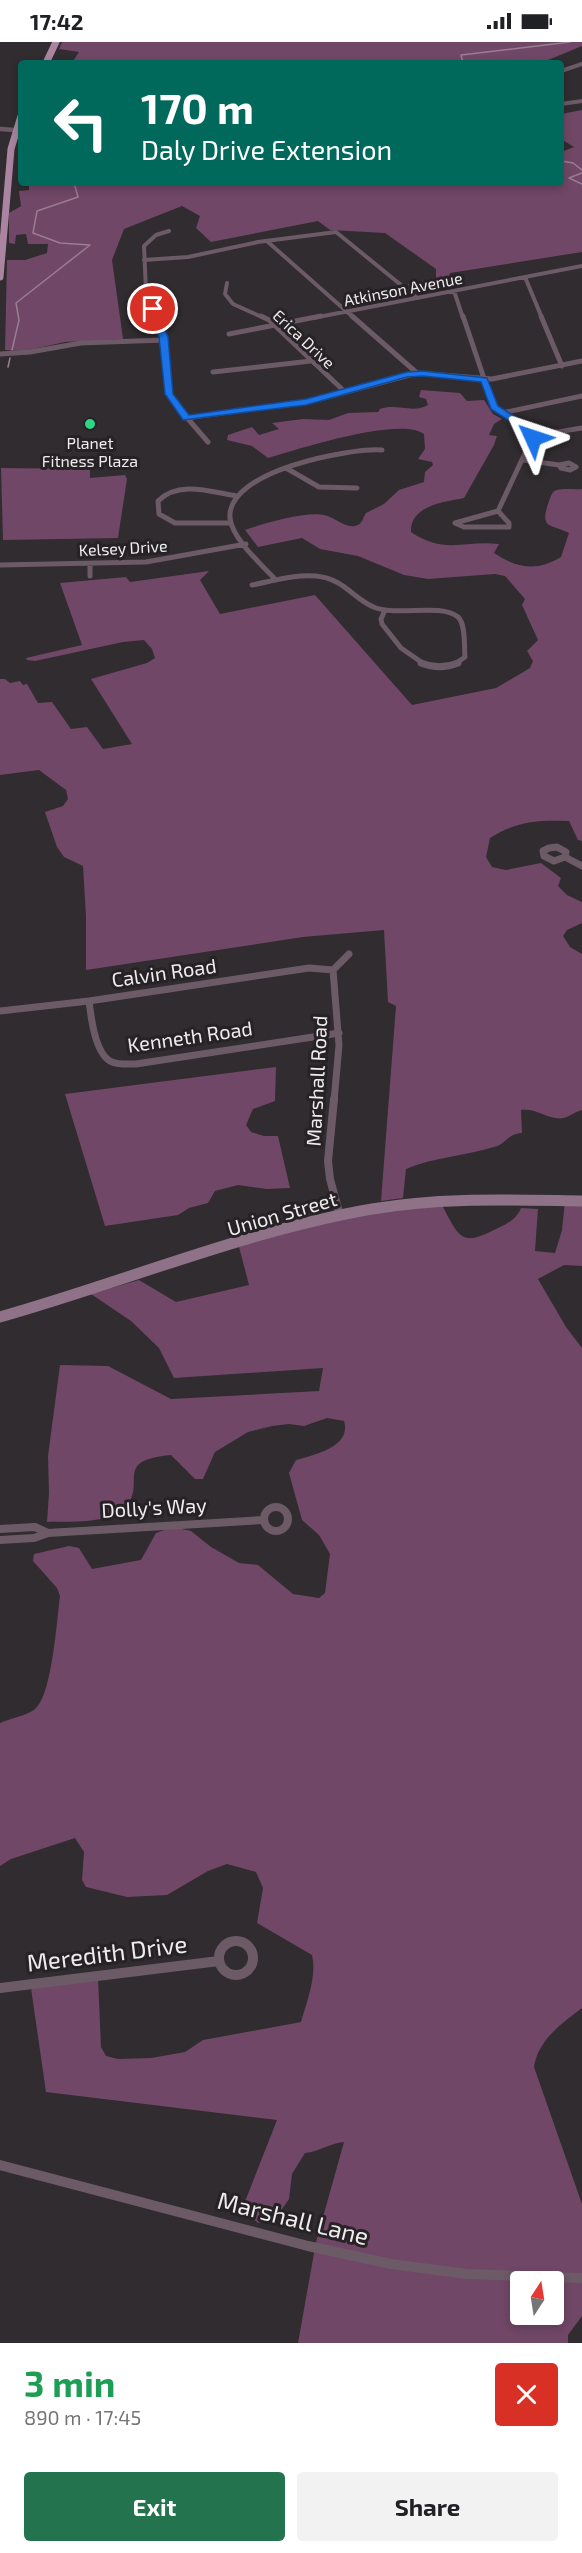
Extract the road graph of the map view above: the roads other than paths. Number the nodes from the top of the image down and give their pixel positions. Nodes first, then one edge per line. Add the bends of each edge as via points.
1 (56, 42) edge
2 (47, 60) edge
3 (582, 64) edge
4 (570, 68) junction
5 (564, 70) edge
6 (582, 73) edge
7 (582, 101) edge
8 (564, 104) edge
9 (18, 123) edge
10 (0, 129) edge
11 (15, 130) junction
12 (169, 231) dead end
13 (268, 242) junction
14 (144, 260) junction
15 (582, 266) edge
16 (0, 277) edge
17 (525, 277) junction
18 (228, 283) dead end
19 (454, 291) junction
20 (417, 298) junction
21 (349, 312) junction
22 (275, 327) junction
23 (229, 334) dead end
24 (164, 340) junction
25 (0, 354) edge
26 (311, 361) junction
27 (582, 361) edge
28 (562, 366) junction
29 (213, 372) dead end
30 (417, 373) junction
31 (484, 380) junction
32 (345, 392) junction
33 (582, 396) edge
34 (502, 413) junction
35 (186, 418) junction
36 (582, 428) edge
37 (533, 436) junction
38 (208, 442) dead end
39 (382, 450) dead end
40 (523, 460) junction
41 (559, 465) dead end
42 (286, 468) junction
43 (357, 488) dead end
44 (237, 496) junction
45 (498, 512) junction
46 (231, 523) junction
47 (246, 544) junction
48 (90, 564) junction
49 (0, 565) edge
50 (90, 576) dead end
51 (276, 580) junction
52 (252, 585) dead end
53 (385, 610) junction
54 (565, 857) dead end
55 (582, 866) edge
56 (349, 954) dead end
57 (333, 970) junction
58 (89, 1001) junction
59 (0, 1011) edge
60 (339, 1033) junction
61 (582, 1201) edge
62 (340, 1216) junction
63 (0, 1317) edge
64 (263, 1520) dead end
65 (0, 1529) edge
66 (48, 1533) junction
67 (0, 1540) edge
68 (219, 1960) dead end
69 (0, 1988) edge
70 (0, 2165) edge
71 (582, 2278) edge

1 - 2 main road
3 - 4 street
4 - 5 street
4 - 6 street
7 - 8 street
9 - 11 main road
10 - 11 street
11 - 16 main road
12 - 14 street via 146,243
13 - 14 street via 188,257
13 - 20 street via 336,232
13 - 21 street
14 - 24 street via 146,291
15 - 17 street, Atkinson Avenue
17 - 19 street, Atkinson Avenue
17 - 28 street
18 - 22 street, Erica Drive via 225,294 229,300 265,317
19 - 20 street, Atkinson Avenue
19 - 31 street
20 - 21 street, Atkinson Avenue
21 - 22 street, Atkinson Avenue
21 - 30 street
22 - 23 street, Atkinson Avenue
22 - 26 street, Erica Drive
24 - 25 street via 81,343
24 - 35 street via 169,394
26 - 29 street
26 - 32 street, Erica Drive
27 - 28 street
28 - 31 street
30 - 31 street
30 - 32 street
31 - 34 street via 493,405
32 - 35 street via 296,404
33 - 34 street
34 - 37 street
35 - 38 street
36 - 37 street
37 - 40 street
39 - 42 street via 362,450
40 - 41 street
40 - 45 street
42 - 43 street via 316,488
42 - 44 street via 252,482
44 - 46 street via 231,509
44 - 46 street via 184,490 168,493 158,501 159,514 170,522
45 - 45 street via 459,519 455,524 509,527
46 - 47 street
47 - 48 street, Kelsey Drive via 158,561
47 - 51 street
48 - 49 street, Kelsey Drive
48 - 50 street
51 - 52 street
51 - 53 street via 308,575 328,578 345,585 364,602
53 - 53 street via 437,610 457,616 463,625 465,657 445,667 418,663 382,624
54 - 55 street
56 - 57 street
57 - 58 street, Calvin Road via 309,968
57 - 60 street, Marshall Road
58 - 59 street, Calvin Road
58 - 60 street, Kenneth Road via 93,1028 104,1055 121,1064
60 - 62 street, Marshall Road via 328,1161
61 - 62 main road, Union Street via 450,1201
62 - 63 main road, Union Street
64 - 66 street, Dolly's Way
65 - 66 street, Dolly's Way via 35,1527
66 - 67 street, Dolly's Way
68 - 69 street, Meredith Drive
70 - 71 street, Marshall Lane via 380,2262 467,2274

